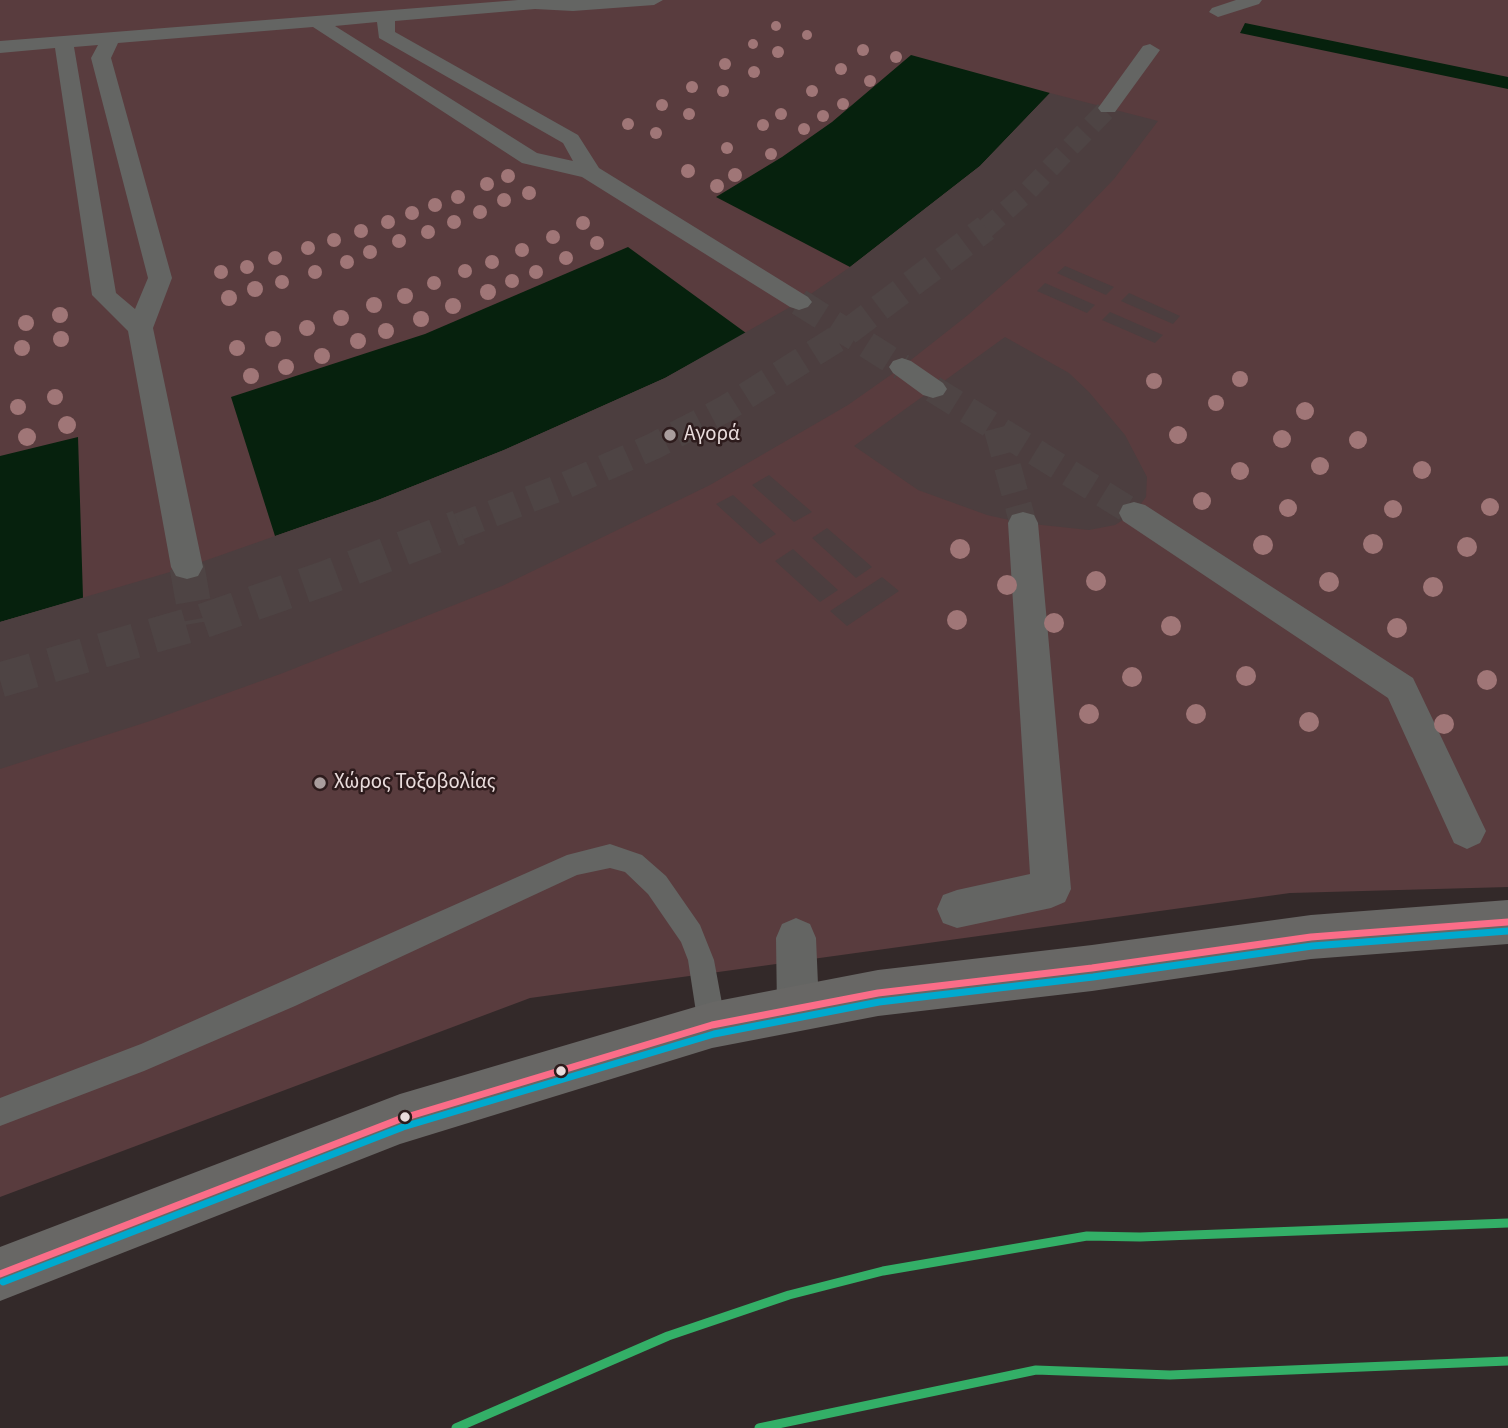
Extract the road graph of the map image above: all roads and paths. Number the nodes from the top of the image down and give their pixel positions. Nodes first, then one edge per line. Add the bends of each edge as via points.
1 (654, 0) edge
2 (1253, 0) edge
3 (426, 6) edge
4 (1218, 12) dead end
5 (386, 17) junction
6 (317, 22) junction
7 (111, 38) junction
8 (64, 42) junction
9 (0, 47) edge
10 (1150, 50) dead end
11 (1108, 108) tunnel mouth
12 (590, 172) junction
13 (799, 302) tunnel mouth
14 (140, 328) junction
15 (902, 367) tunnel mouth
16 (933, 389) tunnel mouth
17 (1134, 513) tunnel mouth
18 (1023, 523) tunnel mouth
19 (187, 567) tunnel mouth
20 (1467, 831) dead end
21 (957, 909) dead end
22 (1508, 922) edge
23 (796, 938) dead end
24 (798, 1008) junction
25 (712, 1025) junction
26 (0, 1112) edge
27 (0, 1274) edge

1 - 3 street via 573,6
2 - 4 street
3 - 5 street
5 - 6 street
5 - 12 street via 386,34 571,139
6 - 7 street
6 - 12 street via 530,158
7 - 8 street
7 - 14 street via 101,58 160,278
8 - 9 street
8 - 14 street via 104,295
10 - 11 street
12 - 13 street
14 - 19 street
15 - 16 street
17 - 20 street via 1401,688
18 - 21 street via 1051,889
22 - 24 main road via 1311,937 878,993
23 - 24 street
24 - 25 main road
25 - 26 lane via 701,960 691,934 657,884 633,863 610,856 576,863 156,1052
25 - 27 main road via 400,1119

